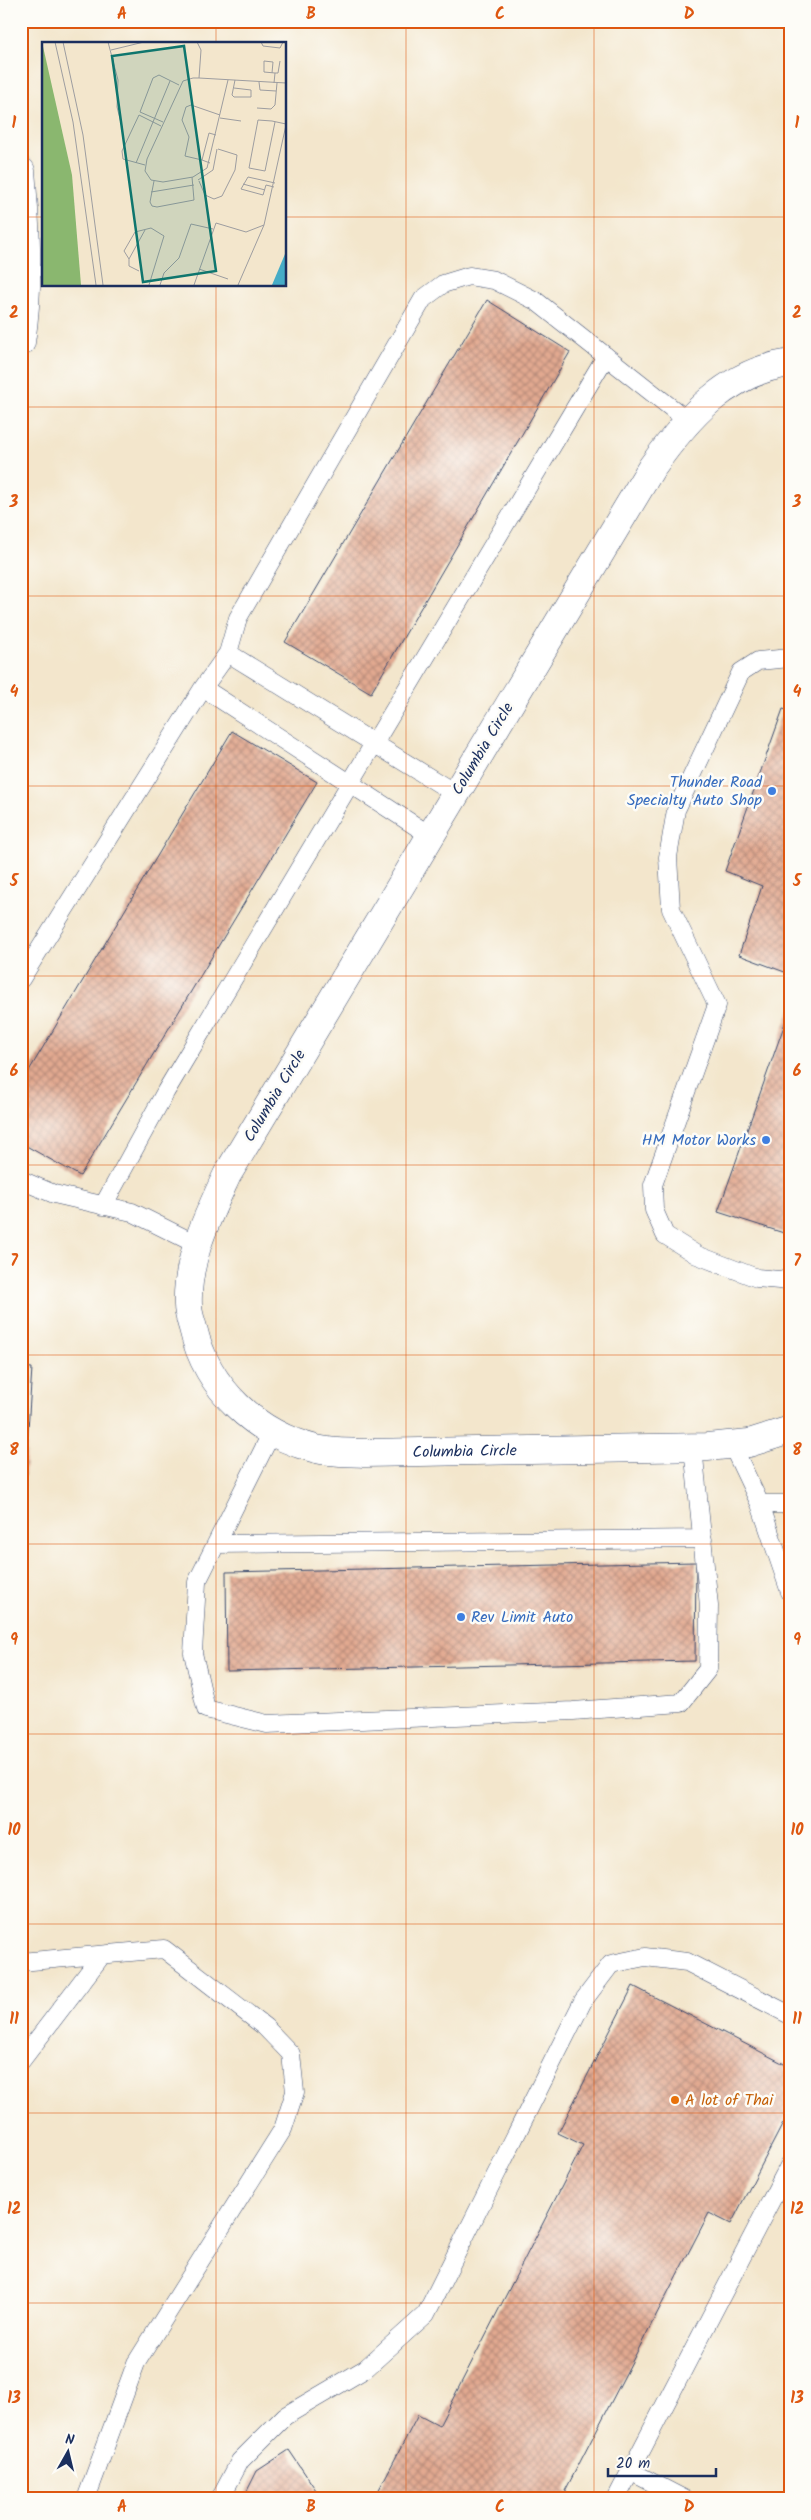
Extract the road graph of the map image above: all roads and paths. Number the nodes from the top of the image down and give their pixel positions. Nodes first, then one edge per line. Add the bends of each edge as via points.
1 (21, 171) edge
2 (21, 342) edge
3 (606, 356) junction
4 (790, 363) edge
5 (688, 421) junction
6 (228, 653) junction
7 (790, 658) edge
8 (203, 688) junction
9 (374, 743) junction
10 (350, 784) junction
11 (456, 794) junction
12 (431, 836) junction
13 (21, 978) edge
14 (21, 1180) edge
15 (103, 1206) junction
16 (198, 1245) junction
17 (790, 1281) edge
18 (790, 1430) edge
19 (272, 1432) junction
20 (732, 1445) junction
21 (693, 1447) junction
22 (760, 1504) junction
23 (790, 1504) edge
24 (703, 1539) junction
25 (216, 1544) junction
26 (790, 1592) edge
27 (102, 1955) junction
28 (21, 1962) edge
29 (790, 2016) edge
30 (21, 2061) edge
31 (790, 2164) edge
32 (630, 2472) junction
33 (86, 2499) edge
34 (220, 2499) edge
35 (616, 2499) edge
36 (684, 2499) edge

1 - 2 street via 27,273
3 - 5 lane
3 - 6 lane via 536,301 494,280 469,276 443,284 423,299 238,618
3 - 9 lane
4 - 5 street, Columbia Circle via 778,364 743,378 710,399
5 - 11 street, Columbia Circle via 652,467
6 - 8 lane
6 - 9 lane
7 - 17 lane via 758,661 741,672 676,810 668,857 671,909 717,1006 653,1185 654,1210 665,1235 697,1255 757,1278
8 - 10 lane
8 - 13 lane
9 - 10 lane
9 - 11 lane
10 - 12 lane
10 - 15 lane via 166,1091
11 - 12 street, Columbia Circle
12 - 16 street, Columbia Circle via 227,1176
14 - 15 lane via 54,1194
15 - 16 lane via 132,1212
16 - 19 street, Columbia Circle via 191,1267 188,1306 197,1348 217,1385 245,1414
18 - 20 street, Columbia Circle
19 - 21 street, Columbia Circle via 318,1449 366,1453
19 - 25 lane
20 - 21 street, Columbia Circle
20 - 22 lane
21 - 24 lane
22 - 23 lane
22 - 26 lane
24 - 25 lane
24 - 25 lane via 709,1606 708,1669 681,1703 267,1724 206,1709 193,1653 197,1582
27 - 28 lane
27 - 30 lane
27 - 33 lane via 164,1949 265,2028 291,2054 295,2092 283,2129 136,2363
29 - 34 lane via 687,1962 645,1957 611,1964 583,2001 426,2314 365,2369 285,2416 240,2461
31 - 32 lane
32 - 35 lane
32 - 36 lane

